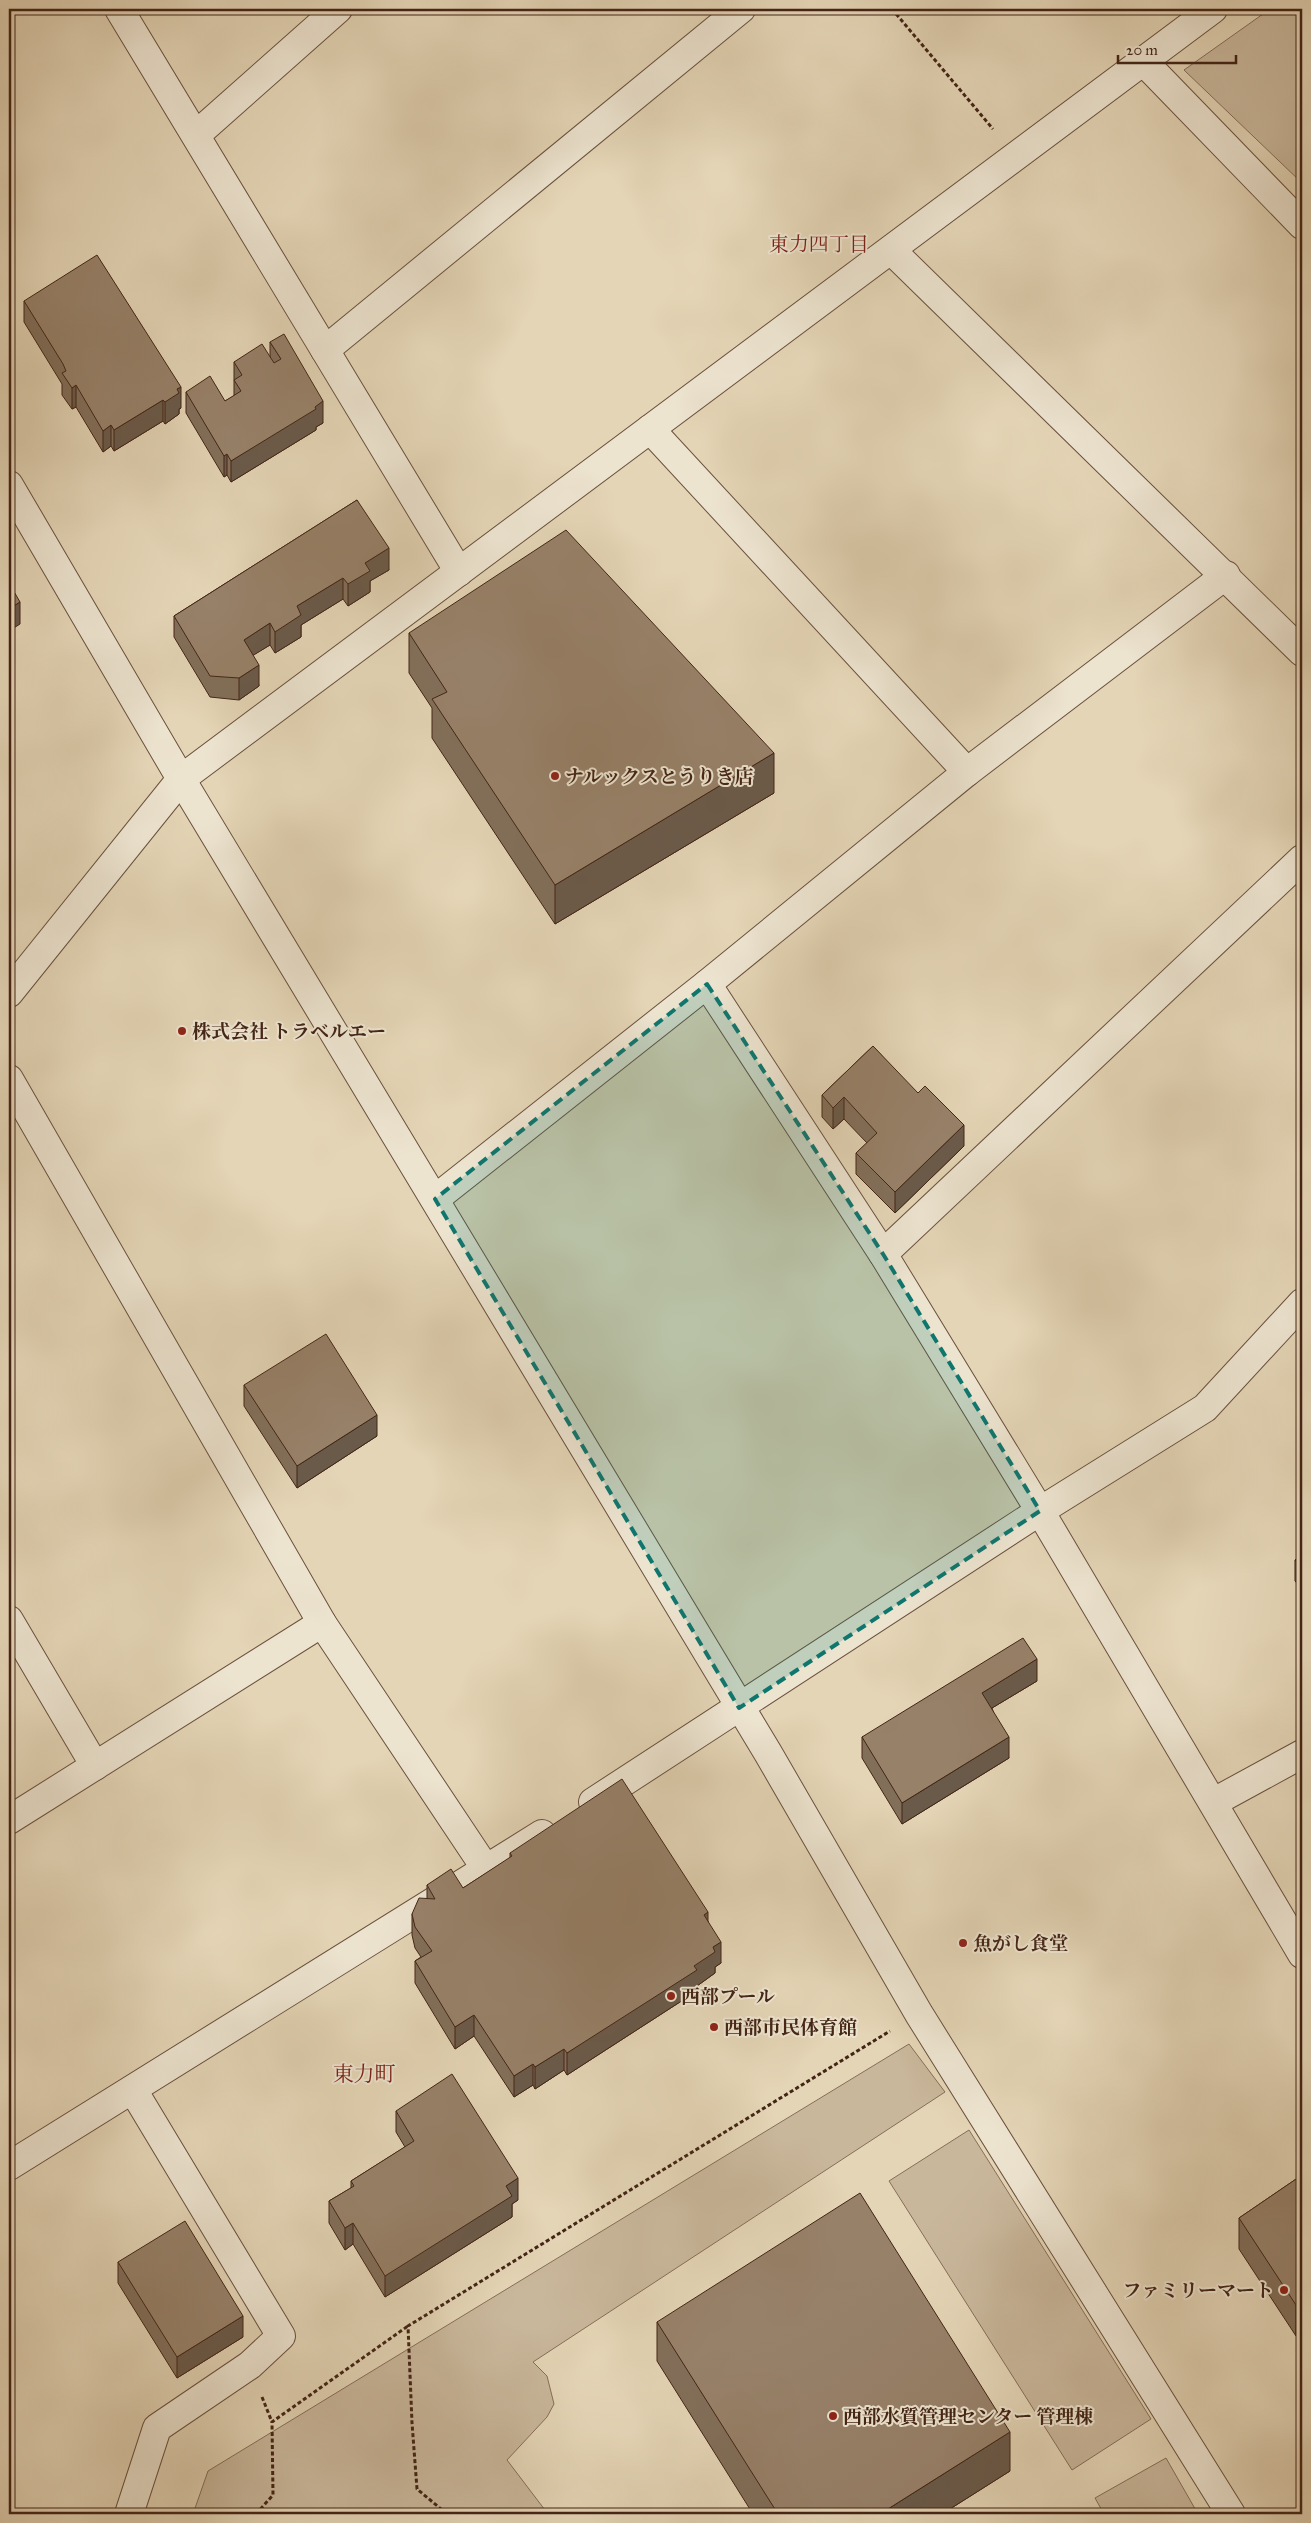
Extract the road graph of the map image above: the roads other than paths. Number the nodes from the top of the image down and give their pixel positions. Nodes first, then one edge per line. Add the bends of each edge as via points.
1 (119, 9) edge
2 (338, 9) edge
3 (741, 9) edge
4 (1214, 9) edge
5 (1143, 61) junction
6 (196, 135) junction
7 (1302, 225) edge
8 (891, 250) junction
9 (325, 350) junction
10 (650, 429) junction
11 (9, 485) edge
12 (459, 572) junction
13 (1226, 576) junction
14 (1302, 652) edge
15 (967, 772) junction
16 (181, 779) junction
17 (1302, 859) edge
18 (707, 984) junction
19 (9, 993) edge
20 (9, 1079) edge
21 (435, 1199) junction
22 (883, 1254) junction
23 (1302, 1303) edge
24 (1040, 1511) junction
25 (9, 1620) edge
26 (322, 1623) junction
27 (739, 1708) junction
28 (1302, 1754) edge
29 (95, 1766) junction
30 (1214, 1802) junction
31 (9, 1820) edge
32 (486, 1869) junction
33 (1302, 1954) edge
34 (133, 2090) junction
35 (9, 2166) edge
36 (129, 2514) edge
37 (1231, 2514) edge

1 - 6 street
2 - 6 street
3 - 9 street
4 - 5 street
5 - 7 street
5 - 8 street
6 - 9 street
8 - 10 street
8 - 13 street
9 - 12 street
10 - 12 street
10 - 15 street
11 - 16 street
12 - 16 street
13 - 14 street
13 - 15 street
15 - 18 street
16 - 19 street
16 - 21 street
17 - 22 street
18 - 21 street
18 - 22 street
20 - 26 street
21 - 27 street
22 - 24 street
23 - 24 street via 1205,1408
24 - 27 street
24 - 30 street
25 - 29 street
26 - 29 street
26 - 32 street
27 - 32 street
27 - 37 street via 919,2014
28 - 30 street
29 - 31 street
30 - 33 street
32 - 34 street
34 - 35 street
34 - 36 street via 281,2336 250,2365 157,2428

